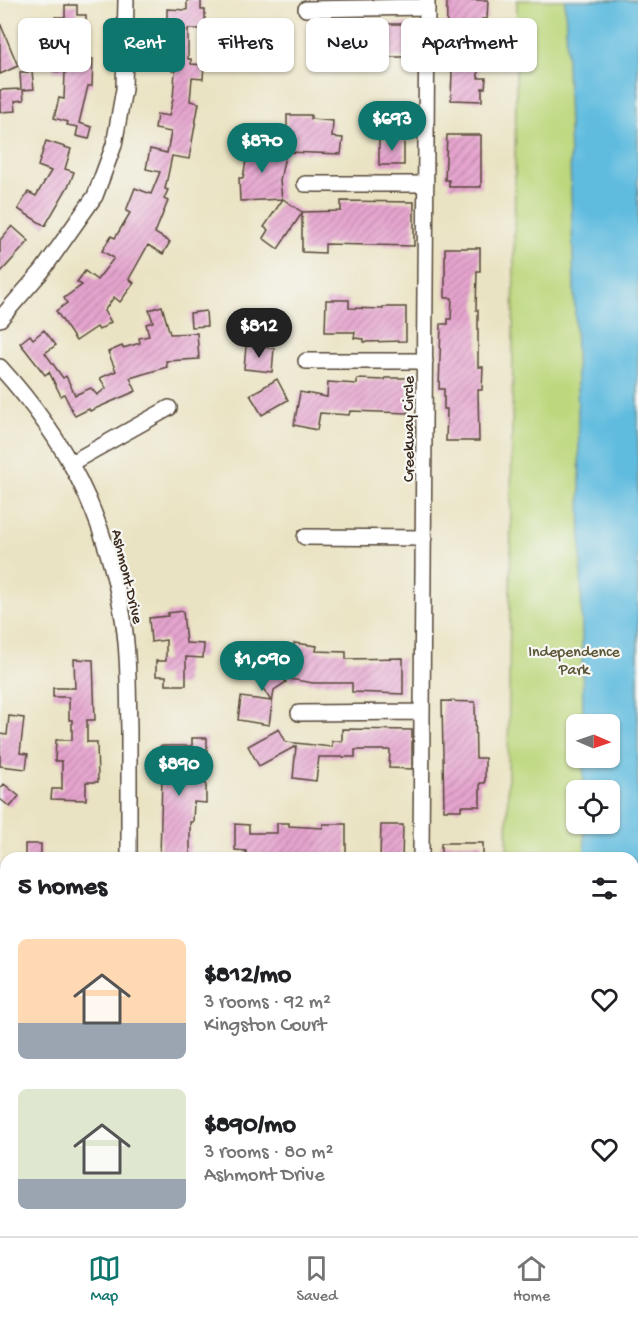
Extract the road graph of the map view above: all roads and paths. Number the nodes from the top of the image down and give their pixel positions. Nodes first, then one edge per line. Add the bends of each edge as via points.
1 (126, 0) edge
2 (427, 3) edge
3 (306, 9) dead end
4 (305, 184) dead end
5 (426, 184) junction
6 (0, 319) edge
7 (306, 361) dead end
8 (425, 361) junction
9 (0, 367) edge
10 (169, 408) dead end
11 (71, 462) junction
12 (305, 537) dead end
13 (424, 538) junction
14 (422, 712) junction
15 (299, 713) dead end
16 (129, 852) edge
17 (421, 852) edge

1 - 6 street via 124,89 114,145 95,196 42,271
2 - 3 street
2 - 5 street, Creekway Circle
4 - 5 street
5 - 8 street, Creekway Circle
7 - 8 street
8 - 13 street, Creekway Circle
9 - 11 street, Ashmont Drive via 26,396
10 - 11 street
11 - 16 street, Ashmont Drive via 96,514 122,614 128,677
12 - 13 street
13 - 14 street, Creekway Circle
14 - 15 street
14 - 17 street, Creekway Circle

